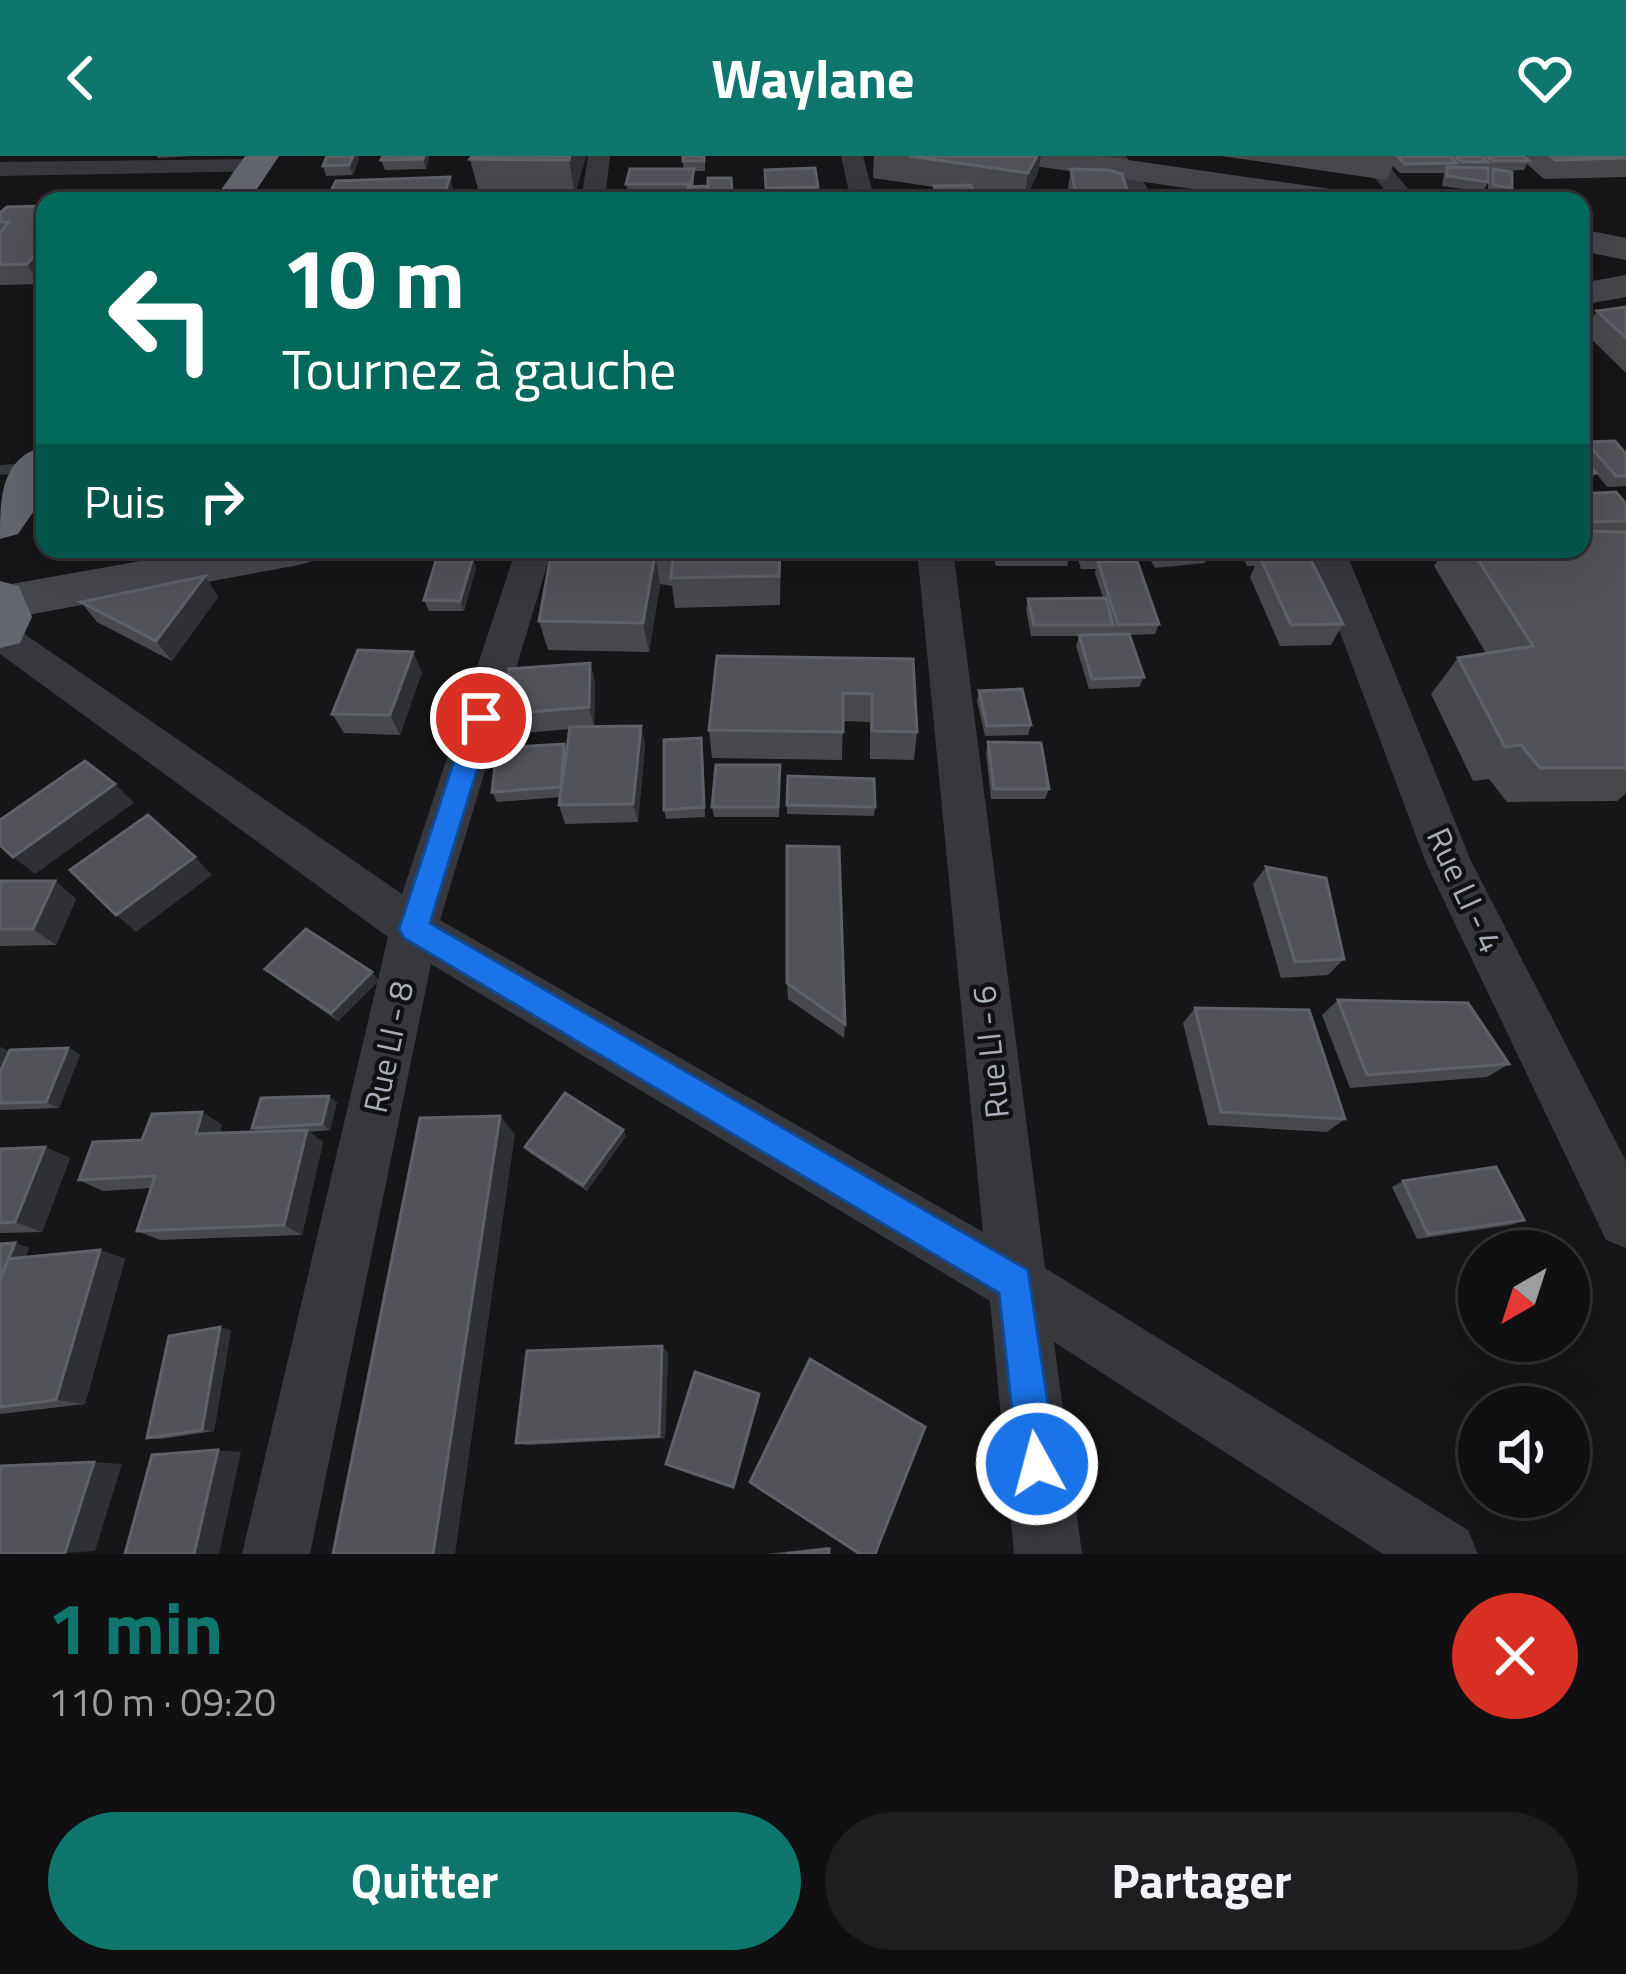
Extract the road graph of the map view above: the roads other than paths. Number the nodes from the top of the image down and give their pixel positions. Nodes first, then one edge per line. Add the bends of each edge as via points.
1 (599, 156) edge
2 (852, 156) edge
3 (1034, 156) edge
4 (1369, 156) edge
5 (259, 161) edge
6 (1119, 163) edge
7 (0, 170) edge
8 (237, 192) edge
9 (594, 192) edge
10 (861, 192) edge
11 (1138, 192) edge
12 (1291, 192) edge
13 (1399, 192) edge
14 (1590, 228) edge
15 (1626, 231) edge
16 (1590, 242) edge
17 (1626, 249) edge
18 (28, 466) edge
19 (0, 523) edge
20 (259, 558) edge
21 (531, 558) edge
22 (936, 558) edge
23 (1330, 558) edge
24 (1, 616) edge
25 (414, 929) junction
26 (1626, 1220) edge
27 (1015, 1283) junction
28 (276, 1554) edge
29 (1048, 1554) edge
30 (1444, 1554) edge

1 - 9 street
2 - 10 street
3 - 6 main road
4 - 13 street
5 - 7 street
5 - 8 highway
6 - 11 street
6 - 12 main road
14 - 15 main road
16 - 17 main road
18 - 19 highway
20 - 24 main road
21 - 25 street, Rue LI - 8
22 - 27 street, Rue LI - 6
23 - 26 street, Rue LI - 4 via 1449,863
24 - 25 street
25 - 27 street
25 - 28 street, Rue LI - 8
27 - 29 street, Rue LI - 6
27 - 30 street

